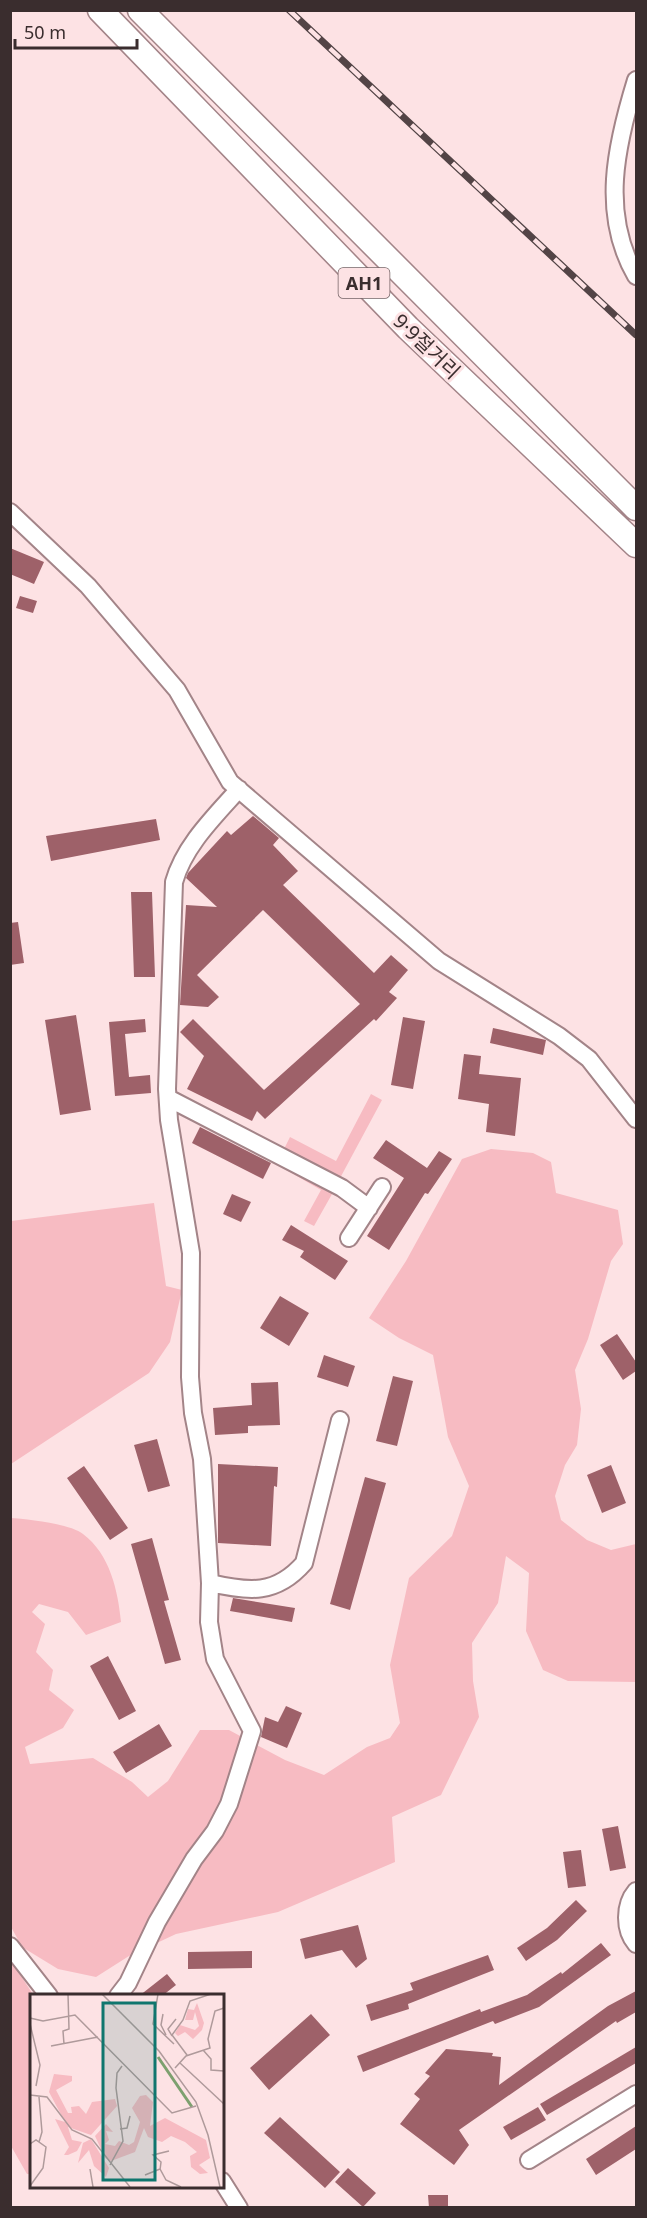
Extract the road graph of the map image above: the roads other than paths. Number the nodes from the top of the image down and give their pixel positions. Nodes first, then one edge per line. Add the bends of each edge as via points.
1 (100, 10) edge
2 (140, 10) edge
3 (636, 80) edge
4 (636, 276) edge
5 (636, 508) edge
6 (10, 512) edge
7 (636, 545) edge
8 (239, 789) junction
9 (168, 1098) junction
10 (636, 1119) edge
11 (382, 1187) dead end
12 (369, 1208) junction
13 (349, 1238) dead end
14 (340, 1420) dead end
15 (210, 1582) junction
16 (636, 1892) edge
17 (636, 1944) edge
18 (10, 1946) edge
19 (48, 1994) edge
20 (120, 1994) edge
21 (636, 2094) edge
22 (530, 2160) dead end
23 (224, 2184) edge
24 (239, 2208) edge

1 - 7 highway, 9·9절거리 / AH1 via 408,328
2 - 5 highway, 9·9절거리 / AH1
3 - 4 street via 618,147 614,179 616,226
6 - 8 street via 88,586 177,690 215,757
8 - 9 street via 179,864 174,882
8 - 10 street via 439,960 589,1059
9 - 12 street via 342,1188
9 - 15 street via 192,1253 190,1377 202,1459
11 - 12 street
12 - 13 street
14 - 15 street via 304,1563 292,1577 256,1590
15 - 20 street via 209,1622 215,1659 252,1731 229,1804 215,1832 194,1859
16 - 17 street via 629,1900 627,1913
18 - 19 street
21 - 22 street
23 - 24 street

